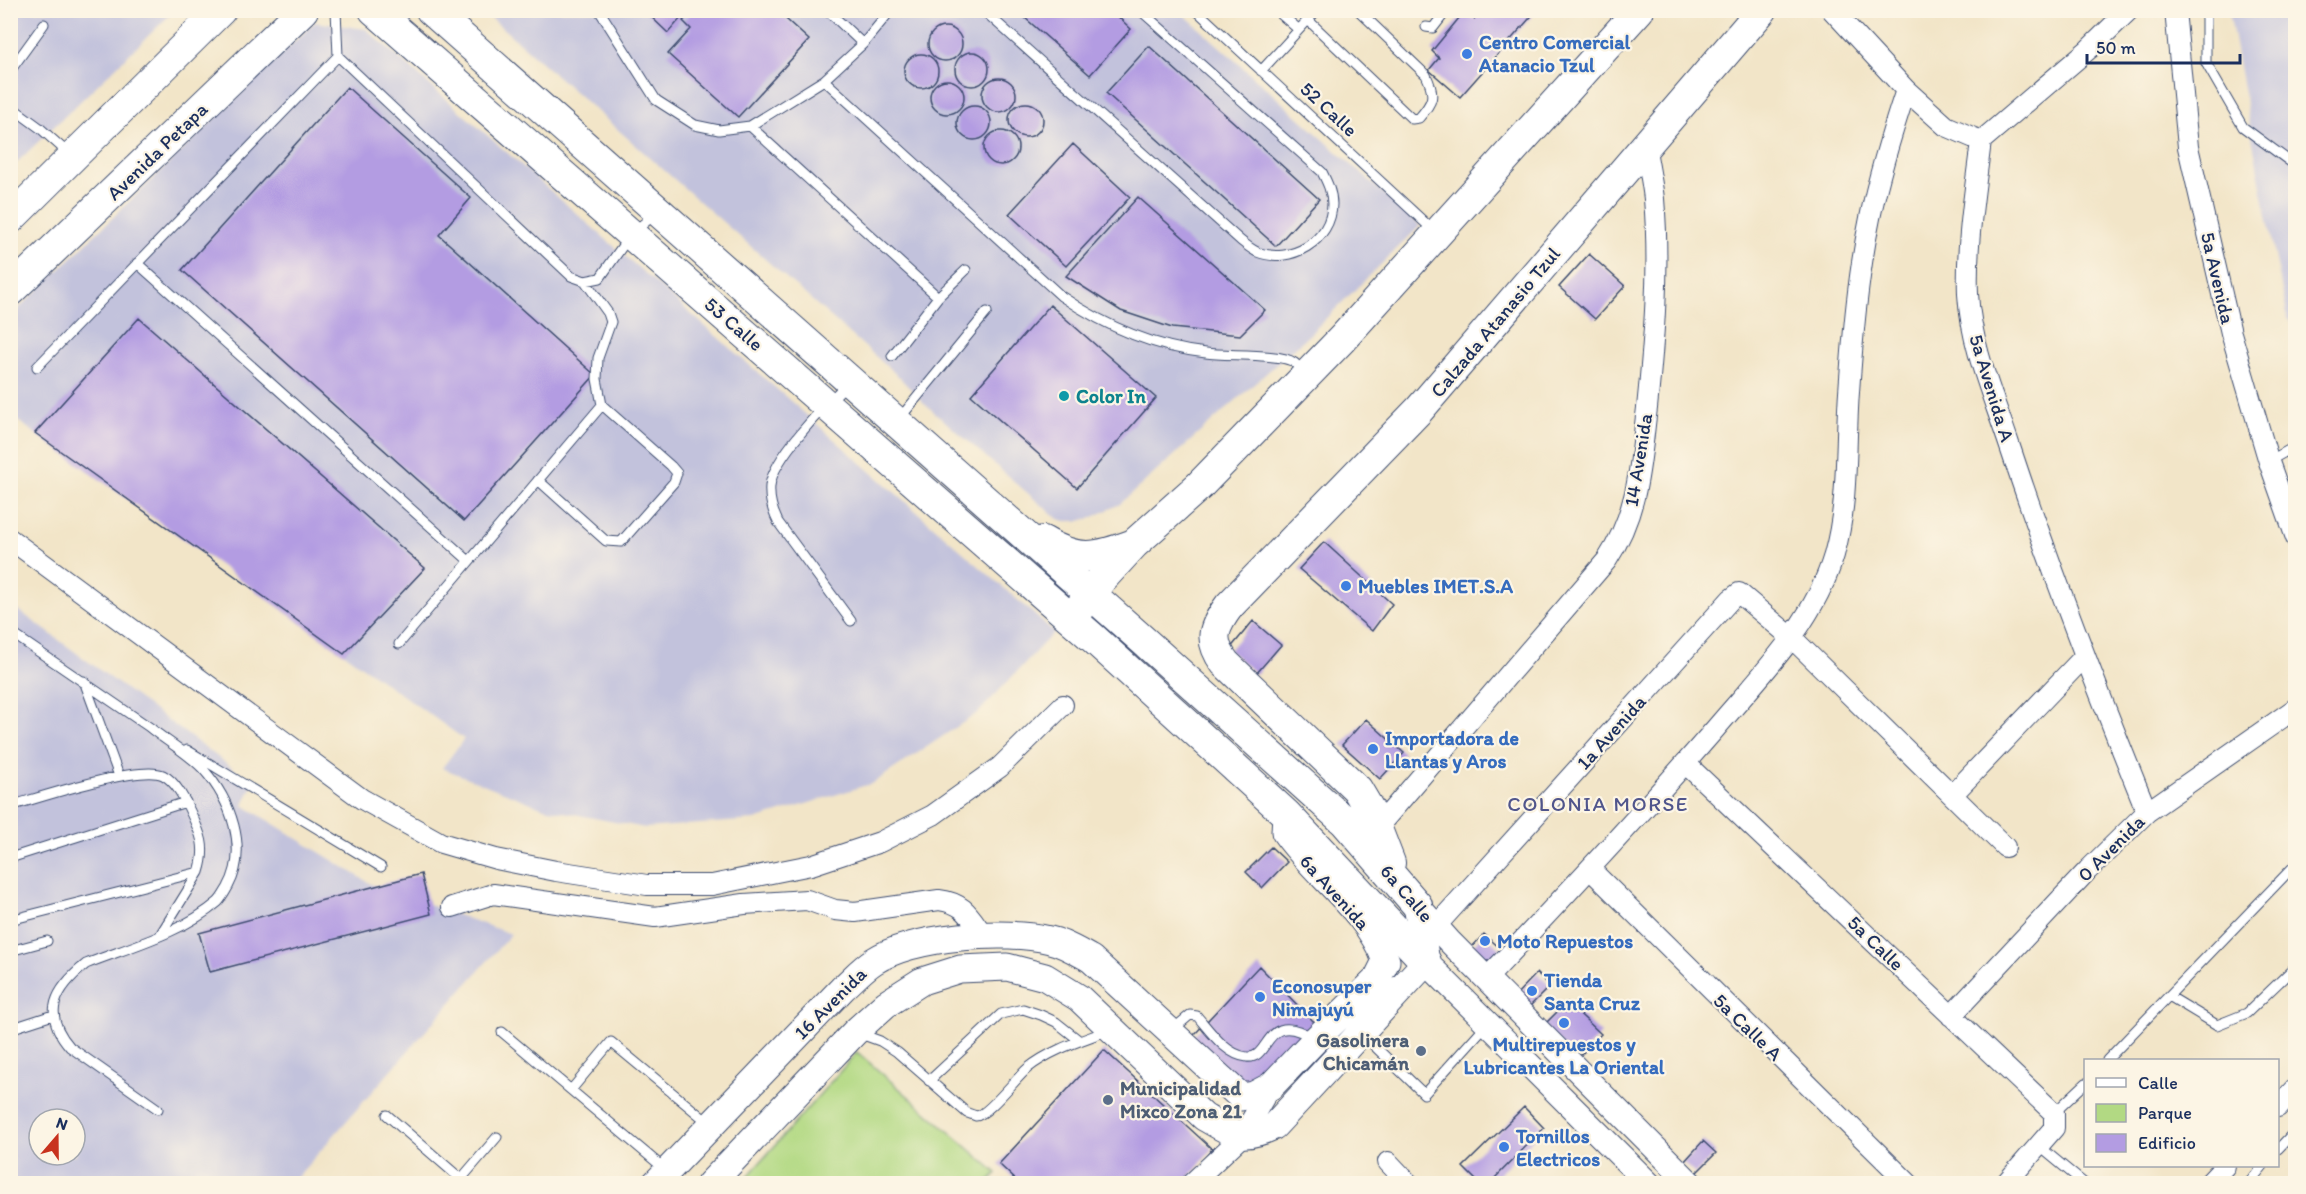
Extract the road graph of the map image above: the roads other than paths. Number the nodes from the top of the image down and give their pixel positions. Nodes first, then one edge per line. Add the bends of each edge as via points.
1 (221, 10) edge
2 (303, 10) edge
3 (336, 10) edge
4 (374, 10) edge
5 (431, 10) edge
6 (599, 10) edge
7 (827, 10) edge
8 (891, 10) edge
9 (983, 10) edge
10 (1140, 10) edge
11 (1196, 10) edge
12 (1276, 10) edge
13 (1317, 10) edge
14 (1358, 10) edge
15 (1447, 10) edge
16 (1639, 10) edge
17 (1762, 10) edge
18 (1832, 10) edge
19 (2128, 10) edge
20 (2175, 10) edge
21 (2206, 10) edge
22 (1308, 20) junction
23 (44, 24) dead end
24 (1426, 27) dead end
25 (1298, 29) junction
26 (863, 44) junction
27 (338, 56) junction
28 (10, 71) edge
29 (1261, 71) junction
30 (824, 80) junction
31 (1906, 90) junction
32 (10, 106) edge
33 (750, 126) junction
34 (1981, 141) junction
35 (1645, 145) junction
36 (72, 158) junction
37 (2295, 166) edge
38 (659, 212) junction
39 (10, 219) edge
40 (631, 234) junction
41 (1437, 234) junction
42 (137, 263) junction
43 (966, 270) dead end
44 (585, 281) junction
45 (10, 291) edge
46 (938, 297) junction
47 (987, 312) dead end
48 (892, 356) dead end
49 (37, 367) dead end
50 (1305, 377) junction
51 (850, 381) junction
52 (826, 404) junction
53 (602, 405) junction
54 (897, 423) junction
55 (2295, 446) edge
56 (2269, 462) junction
57 (538, 480) junction
58 (2288, 494) edge
59 (1001, 514) junction
60 (2295, 538) edge
61 (10, 539) edge
62 (1134, 544) junction
63 (469, 561) junction
64 (1089, 593) junction
65 (1113, 614) joint
66 (851, 621) dead end
67 (1084, 629) junction
68 (10, 632) edge
69 (1791, 637) junction
70 (399, 644) dead end
71 (2084, 657) junction
72 (84, 681) junction
73 (1064, 705) dead end
74 (2295, 708) edge
75 (148, 728) junction
76 (1685, 763) junction
77 (119, 776) junction
78 (1952, 795) junction
79 (186, 802) junction
80 (10, 806) edge
81 (2147, 812) junction
82 (1286, 814) junction
83 (1376, 829) junction
84 (2005, 847) dead end
85 (10, 858) edge
86 (2295, 864) edge
87 (381, 867) dead end
88 (1590, 869) junction
89 (199, 873) junction
90 (1418, 905) junction
91 (452, 907) dead end
92 (10, 921) edge
93 (984, 936) junction
94 (159, 937) junction
95 (47, 941) dead end
96 (10, 951) edge
97 (1426, 962) junction
98 (2295, 966) edge
99 (1487, 978) junction
100 (2169, 996) junction
101 (53, 1015) junction
102 (1951, 1016) junction
103 (1487, 1023) junction
104 (10, 1029) edge
105 (1111, 1029) junction
106 (502, 1032) dead end
107 (855, 1032) junction
108 (1170, 1032) junction
109 (1362, 1034) junction
110 (1315, 1040) junction
111 (1080, 1041) junction
112 (2108, 1059) edge
113 (929, 1081) junction
114 (2084, 1084) edge
115 (2295, 1087) edge
116 (571, 1090) junction
117 (1263, 1090) junction
118 (2279, 1105) edge
119 (158, 1109) dead end
120 (387, 1115) dead end
121 (2054, 1120) junction
122 (712, 1125) junction
123 (2295, 1130) edge
124 (1242, 1136) junction
125 (497, 1137) dead end
126 (2038, 1146) junction
127 (2279, 1147) edge
128 (1388, 1162) dead end
129 (2224, 1167) edge
130 (2262, 1167) edge
131 (662, 1178) edge
132 (459, 1181) edge
133 (710, 1184) edge
134 (1191, 1184) edge
135 (1409, 1184) edge
136 (1648, 1184) edge
137 (1691, 1184) edge
138 (1909, 1184) edge
139 (2005, 1184) edge
140 (2085, 1184) edge
141 (2208, 1184) edge
142 (2248, 1184) edge

1 - 36 main road
2 - 45 main road, Avenida Petapa
3 - 27 lane
4 - 40 main road, 53 Calle
5 - 38 main road, 53 Calle
6 - 33 lane via 656,100 695,125 719,130
7 - 26 lane
8 - 26 lane
9 - 10 lane via 1241,241 1273,256 1290,255 1306,248 1320,237 1332,205 1322,172
11 - 29 lane, 52 Calle
12 - 25 lane
13 - 22 lane
14 - 22 lane via 1430,83 1431,103 1419,118 1412,119
15 - 24 lane via 1433,28
16 - 41 main road
17 - 35 main road, Calzada Atanasio Tzul
18 - 31 street
19 - 34 street via 2089,49
20 - 56 street, 5a Avenida via 2188,147 2231,333
21 - 37 lane via 2206,63 2243,127
22 - 25 lane
23 - 28 lane
25 - 29 lane
26 - 30 lane
27 - 42 lane
27 - 44 lane via 571,276
29 - 41 lane, 52 Calle
30 - 33 lane
30 - 50 lane via 1061,296 1090,315 1168,347 1207,354 1280,357 1294,362
31 - 34 street via 1946,126
31 - 69 street via 1869,220 1849,393 1844,505 1836,545 1821,590
32 - 36 lane
33 - 46 lane
34 - 71 street, 5a Avenida A via 1969,253 1968,295 1974,337
35 - 83 street, 14 Avenida via 1656,234 1653,346 1639,481 1631,514 1607,560
35 - 83 main road, Calzada Atanasio Tzul via 1419,410 1217,623 1216,650 1225,663 1357,789
36 - 39 main road
38 - 40 lane
38 - 51 main road, 53 Calle
40 - 44 lane via 600,278
40 - 52 main road, 53 Calle
41 - 50 main road
42 - 49 lane
42 - 63 lane
43 - 46 lane
44 - 53 lane via 611,322 598,358
46 - 48 lane
47 - 54 lane
50 - 62 main road via 1199,486
51 - 52 lane
51 - 54 main road, 53 Calle
52 - 66 lane via 775,469 770,484 771,505 777,522
52 - 67 main road, 53 Calle
53 - 57 lane
53 - 57 lane via 671,466 677,473 674,482 621,542 613,543
54 - 59 main road, 53 Calle
55 - 56 lane
56 - 58 street, 5a Avenida
57 - 63 lane
58 - 60 street, 5a Avenida
59 - 62 main road via 1054,548 1081,558
59 - 64 main road, 53 Calle
61 - 73 street via 362,799 441,843 556,871 647,885 712,885 811,865 880,842 933,815 1000,767
62 - 64 main road
63 - 70 lane
64 - 65 main road, 53 Calle
64 - 67 main road
65 - 90 main road, 6a Calle via 1344,822
67 - 82 main road, 6a Calle
68 - 72 lane
69 - 76 street
69 - 78 street
69 - 90 street, 1a Avenida via 1739,593
71 - 78 street
71 - 81 street, 5a Avenida A
72 - 75 lane
72 - 77 lane
74 - 81 street, 0 Avenida
75 - 87 lane
75 - 94 lane via 207,775 226,805 235,828 237,848 234,876 220,900
76 - 88 street
76 - 102 street, 5a Calle
77 - 79 lane via 162,775
77 - 80 lane
78 - 84 street
79 - 85 lane
79 - 89 lane via 204,849
81 - 102 street, 0 Avenida
82 - 97 main road, 6a Calle
82 - 110 main road, 6a Avenida via 1284,831 1358,914 1381,946 1386,961 1377,979
83 - 90 main road
86 - 100 lane
88 - 99 street
88 - 138 street, 5a Calle A
89 - 92 lane
89 - 94 lane
90 - 97 main road
90 - 99 street, 6a Calle
91 - 93 street via 494,894 655,917 744,904 807,900 855,912 939,900 962,907
93 - 108 main road, 16 Avenida via 1039,938 1074,950 1091,959
93 - 122 main road, 16 Avenida via 905,947 874,961 843,988
94 - 101 lane via 86,964 62,991
95 - 96 lane
97 - 103 street, 6a Calle
97 - 109 main road
98 - 100 lane via 2247,1013 2217,1025
99 - 137 street, 6a Calle
100 - 112 lane
101 - 104 lane
101 - 119 lane via 70,1047
102 - 121 street, 5a Calle
103 - 109 lane via 1424,1094
103 - 136 street, 6a Calle
105 - 107 main road, 16 Avenida via 1079,998 1046,977 1007,967 960,969 922,981 886,1004
105 - 111 lane
105 - 124 main road, 16 Avenida via 1204,1117
106 - 116 lane
107 - 113 lane via 897,1052
107 - 133 main road, 16 Avenida
108 - 110 lane via 1190,1015 1197,1016 1228,1049 1248,1058 1274,1033 1289,1027
108 - 117 main road, 16 Avenida via 1241,1097
109 - 124 main road via 1274,1126
110 - 117 main road, 6a Avenida
111 - 113 lane via 1041,1015 1023,1009 1001,1014
111 - 113 lane via 1058,1049 1028,1069 976,1116
114 - 121 lane
115 - 118 street
116 - 122 lane via 611,1042
116 - 131 lane
117 - 124 street
120 - 132 lane
121 - 126 street
122 - 131 main road, 16 Avenida
123 - 127 lane
124 - 134 street
125 - 132 lane
126 - 139 street
126 - 140 lane
128 - 135 street
129 - 141 street
130 - 142 lane

